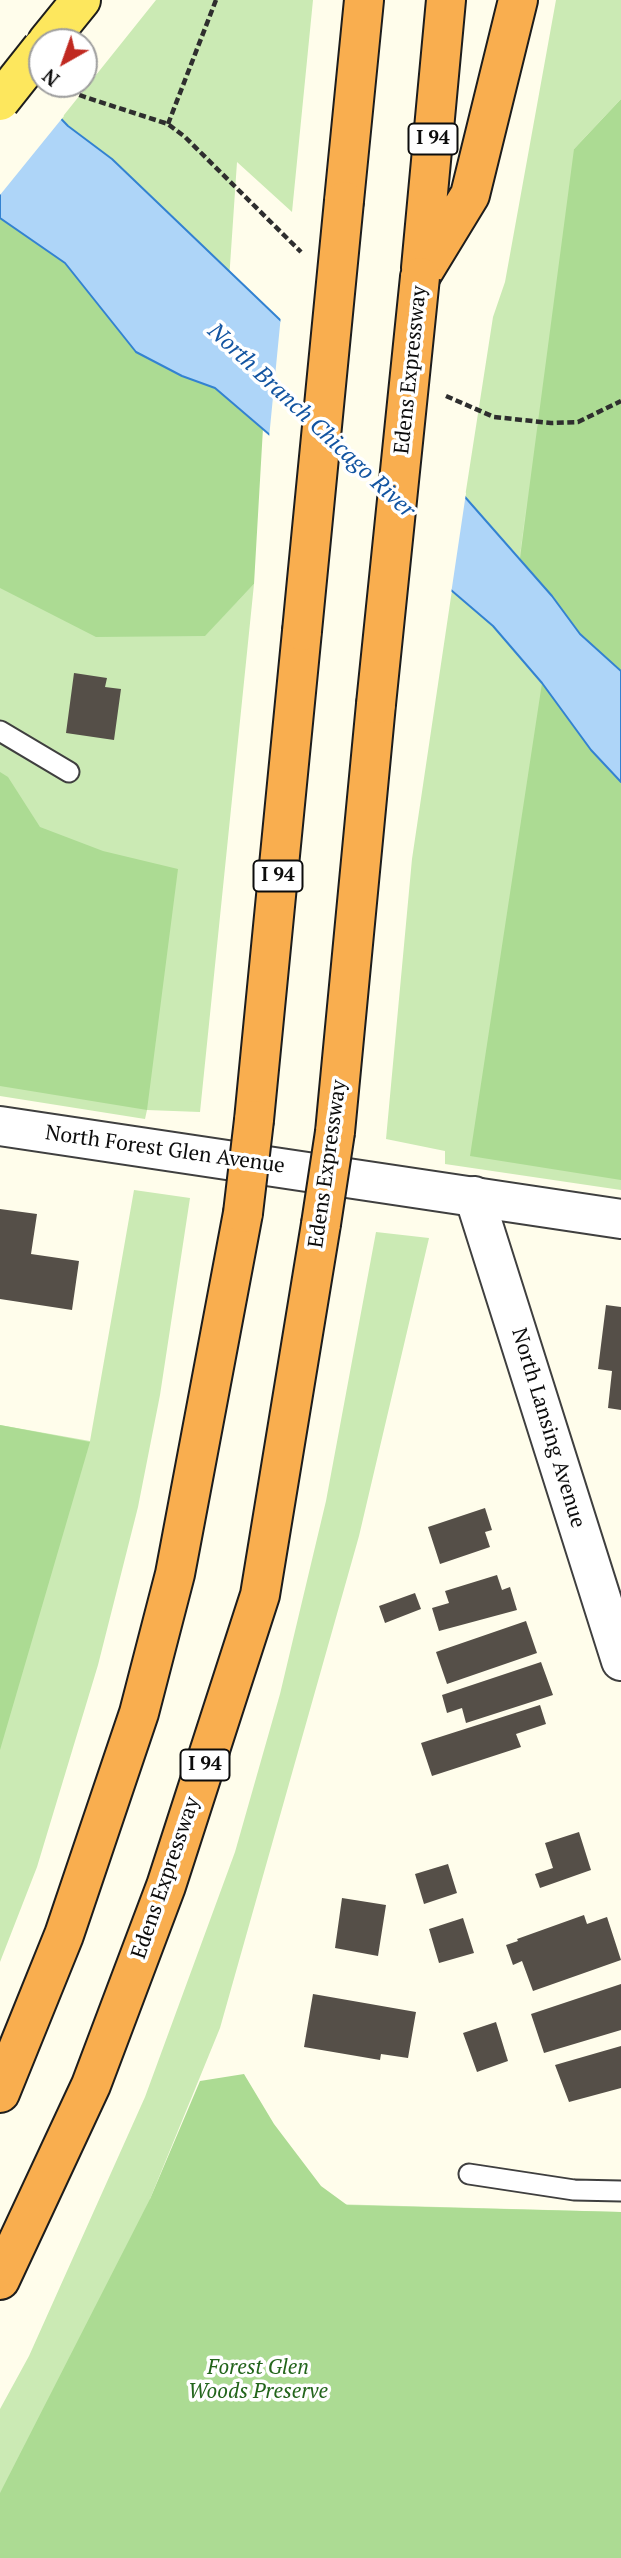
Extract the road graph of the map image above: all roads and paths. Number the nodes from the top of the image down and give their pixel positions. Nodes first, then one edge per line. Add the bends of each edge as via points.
1 (80, 0) edge
2 (216, 0) edge
3 (363, 0) edge
4 (446, 0) edge
5 (518, 0) edge
6 (58, 28) edge
7 (28, 66) edge
8 (0, 101) edge
9 (168, 124) dead end
10 (420, 277) junction
11 (0, 731) edge
12 (69, 772) dead end
13 (0, 1126) edge
14 (474, 1196) junction
15 (621, 1219) edge
16 (621, 1661) edge
17 (0, 2093) edge
18 (469, 2174) dead end
19 (621, 2191) edge
20 (0, 2280) edge

1 - 6 main road
2 - 9 path
3 - 17 highway, I 94, bridge via 243,1213 175,1574 139,1713 64,1935
4 - 10 highway, Edens Expressway / I 94
5 - 10 highway via 470,195
7 - 8 main road, bridge
10 - 20 highway, Edens Expressway / I 94, bridge via 335,1132 260,1595 166,1886 91,2085
11 - 12 lane
13 - 14 street, North Forest Glen Avenue
14 - 15 street, North Forest Glen Avenue
14 - 16 street, North Lansing Avenue
18 - 19 lane via 574,2190

